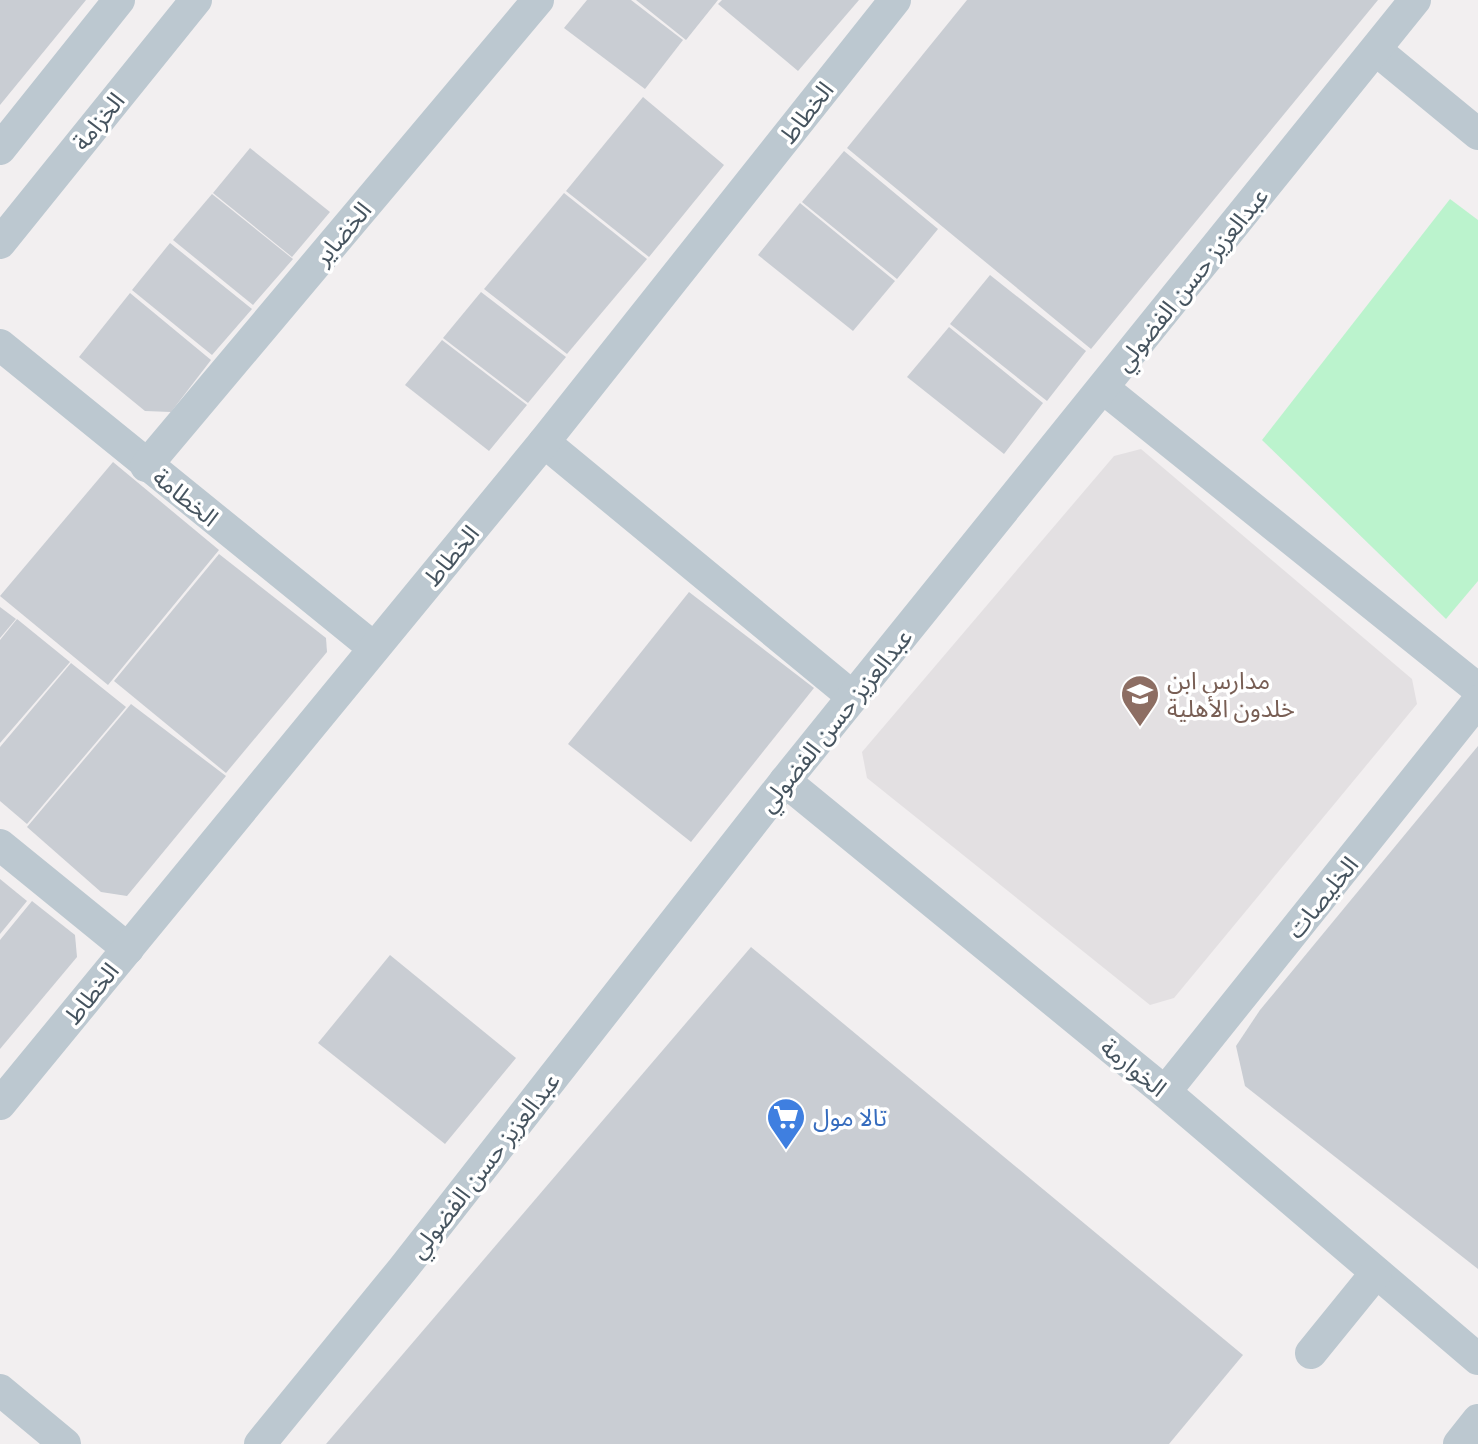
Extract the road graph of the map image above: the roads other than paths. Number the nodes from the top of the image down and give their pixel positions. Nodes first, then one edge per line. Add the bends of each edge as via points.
1 (119, 0) edge
2 (196, 0) edge
3 (538, 0) edge
4 (895, 0) edge
5 (1415, 0) edge
6 (1376, 50) junction
7 (1478, 134) edge
8 (0, 149) edge
9 (0, 243) edge
10 (0, 345) edge
11 (1103, 388) junction
12 (544, 442) junction
13 (146, 466) junction
14 (374, 648) junction
15 (1478, 690) edge
16 (853, 697) junction
17 (1478, 701) edge
18 (785, 781) junction
19 (0, 845) edge
20 (128, 949) junction
21 (1165, 1092) junction
22 (0, 1104) edge
23 (1376, 1273) junction
24 (1311, 1353) dead end
25 (1478, 1359) edge
26 (0, 1391) edge
27 (1478, 1420) edge
28 (65, 1444) edge
29 (260, 1444) edge
30 (1458, 1444) edge

1 - 8 street
2 - 9 street, الخزامة
3 - 13 street, الخضاير
4 - 12 street, الخطاط
5 - 6 street, عبدالعزيز حسن الفضولي
6 - 7 street
6 - 11 street, عبدالعزيز حسن الفضولي
10 - 13 street, الخطامة
11 - 15 street
11 - 16 street, عبدالعزيز حسن الفضولي
12 - 14 street, الخطاط
12 - 16 street
13 - 14 street, الخطامة
14 - 20 street, الخطاط
16 - 18 street, عبدالعزيز حسن الفضولي
17 - 21 street, الخليصات
18 - 21 street, الخوارمة
18 - 29 street, عبدالعزيز حسن الفضولي
19 - 20 street
20 - 22 street, الخطاط
21 - 23 street, الخوارمة
23 - 24 street
23 - 25 street, الخوارمة
26 - 28 street
27 - 30 street

